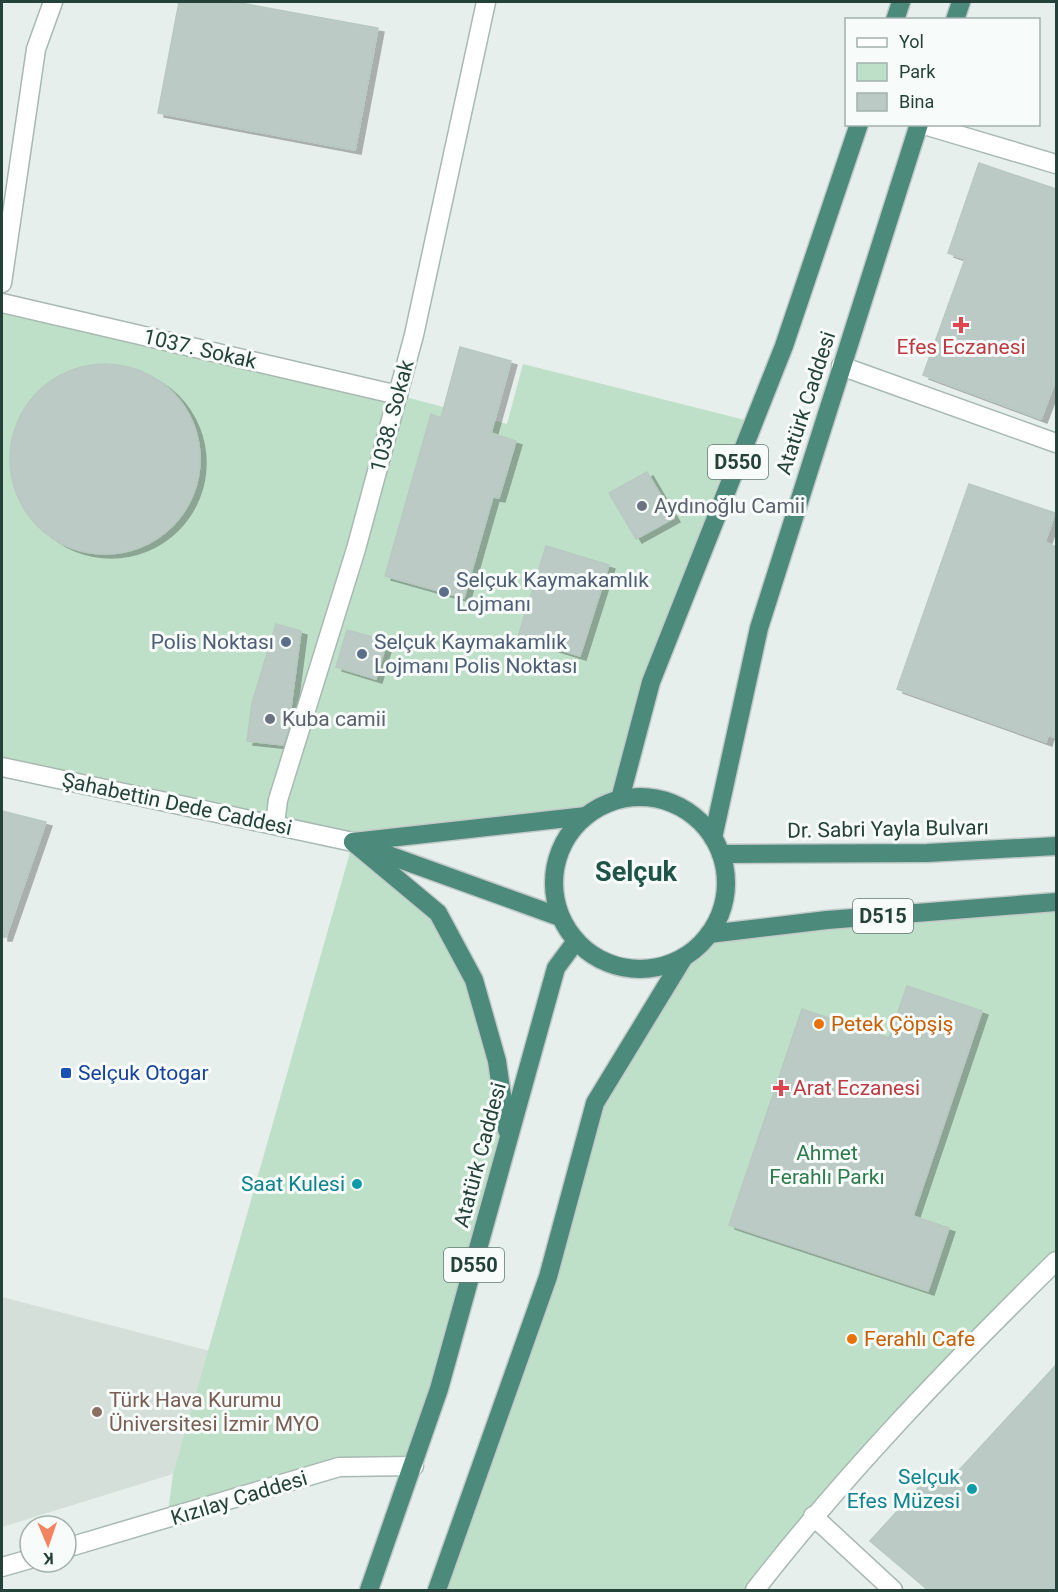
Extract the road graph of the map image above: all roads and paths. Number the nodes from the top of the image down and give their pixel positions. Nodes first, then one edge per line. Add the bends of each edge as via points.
1 (53, 2) edge
2 (486, 2) edge
3 (901, 2) edge
4 (961, 2) edge
5 (896, 18) edge
6 (956, 18) edge
7 (859, 126) edge
8 (919, 126) edge
9 (927, 126) edge
10 (1056, 164) edge
11 (2, 283) edge
12 (2, 303) edge
13 (841, 366) junction
14 (398, 395) junction
15 (1056, 443) edge
16 (2, 767) edge
17 (620, 799) junction
18 (586, 816) junction
19 (275, 824) junction
20 (353, 842) junction
21 (717, 846) junction
22 (1056, 846) edge
23 (1056, 902) edge
24 (560, 917) junction
25 (709, 934) junction
26 (576, 941) junction
27 (684, 957) junction
28 (508, 1137) junction
29 (1056, 1261) edge
30 (414, 1466) junction
31 (813, 1516) junction
32 (78, 1544) edge
33 (18, 1562) edge
34 (2, 1567) edge
35 (369, 1590) edge
36 (437, 1590) edge
37 (755, 1590) edge
38 (893, 1590) edge

1 - 11 street via 36,49
2 - 14 street, 1038. Sokak
3 - 5 highway
4 - 6 highway
7 - 17 highway, Atatürk Caddesi / D550 via 784,346 651,682
8 - 13 highway, Atatürk Caddesi
9 - 10 street
12 - 14 street, 1037. Sokak
13 - 15 street
13 - 21 highway, Atatürk Caddesi via 759,628
14 - 19 street, 1038. Sokak via 356,549 278,800
16 - 19 street, Şahabettin Dede Caddesi
17 - 18 highway
17 - 21 highway via 646,797 672,804 696,818
18 - 20 highway
18 - 24 highway via 567,837 556,862 554,890
19 - 20 street, Şahabettin Dede Caddesi
20 - 24 highway
20 - 28 highway via 438,913 474,980 497,1060
21 - 22 highway, Dr. Sabri Yayla Bulvarı via 927,854
21 - 25 highway via 726,874 726,896
23 - 25 highway, D515 via 827,920
24 - 26 highway
25 - 27 highway
26 - 27 highway via 598,959 626,969 656,968
26 - 28 highway, Atatürk Caddesi / D550 via 556,968
27 - 36 highway via 595,1103 548,1277
28 - 30 highway, Atatürk Caddesi / D550 via 465,1301
29 - 31 street
30 - 32 street, Kızılay Caddesi via 339,1467
30 - 35 highway, Atatürk Caddesi / D550
31 - 37 street
31 - 38 street
33 - 34 street

